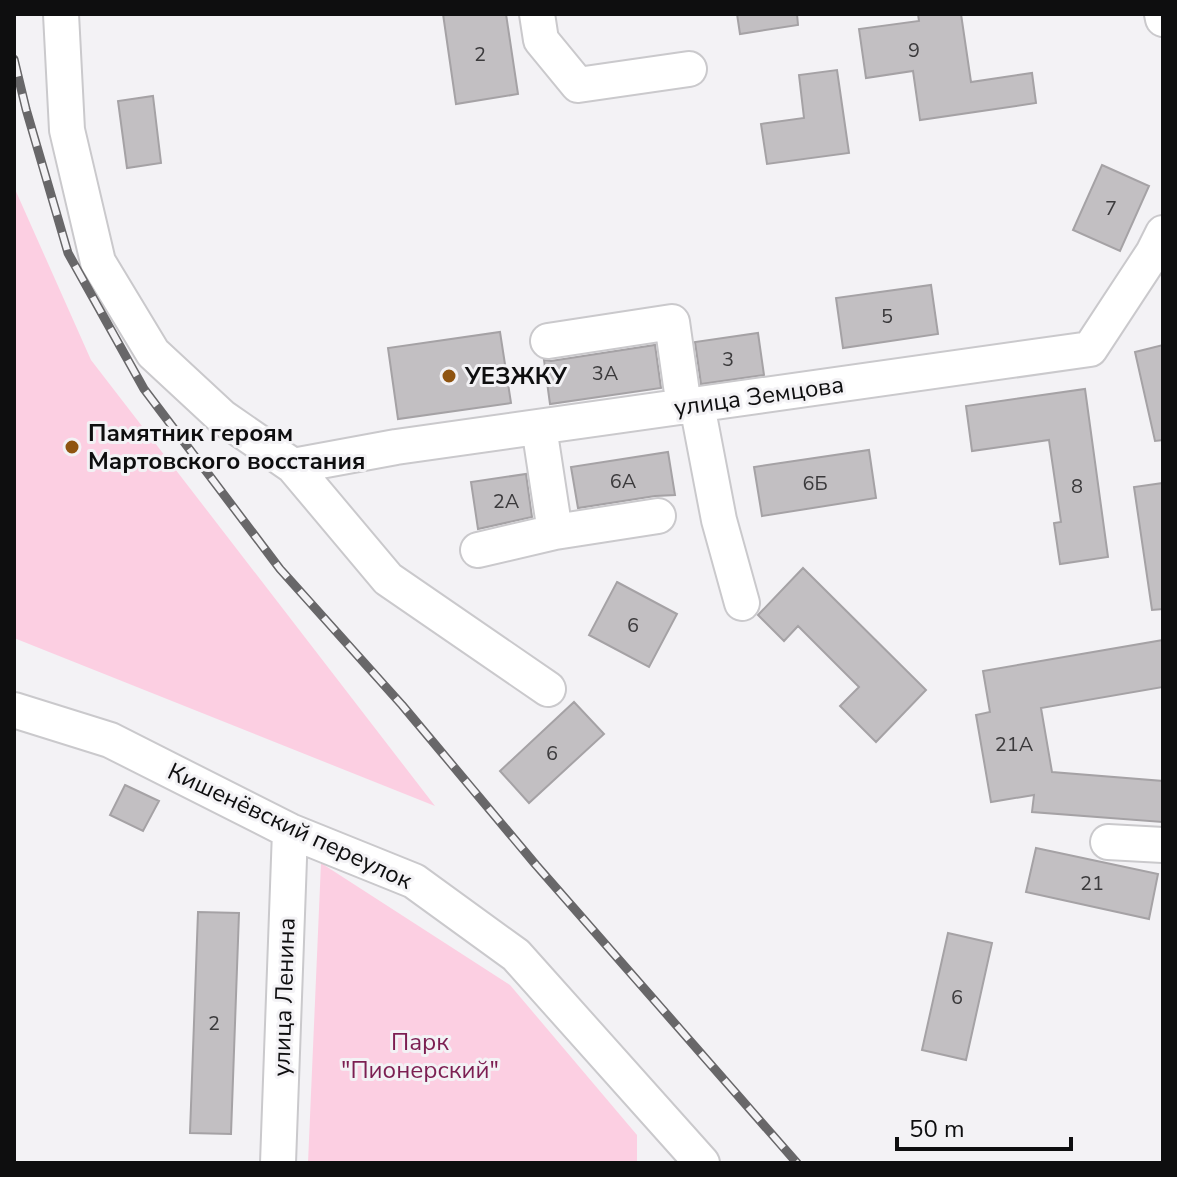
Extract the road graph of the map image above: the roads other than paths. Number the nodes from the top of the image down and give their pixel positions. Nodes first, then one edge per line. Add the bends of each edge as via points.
1 (61, 14) edge
2 (537, 14) edge
3 (689, 69) dead end
4 (1163, 233) edge
5 (548, 341) dead end
6 (690, 406) junction
7 (539, 427) junction
8 (293, 466) junction
9 (658, 516) dead end
10 (555, 532) junction
11 (478, 550) dead end
12 (742, 603) dead end
13 (548, 689) dead end
14 (14, 710) edge
15 (290, 831) junction
16 (1108, 842) dead end
17 (1163, 845) edge
18 (278, 1163) edge
19 (702, 1163) edge

1 - 8 street via 67,130 98,262 153,353 222,417
2 - 3 street via 541,40 578,85
4 - 6 street, улица Земцова via 1090,349
5 - 6 street via 672,322
6 - 7 street, улица Земцова
6 - 12 street
7 - 8 street, улица Земцова
7 - 10 street
8 - 13 street via 388,579
9 - 10 street
10 - 11 street
14 - 15 street, Кишенёвский переулок via 110,740
15 - 18 street, улица Ленина
15 - 19 street, Кишенёвский переулок via 414,881 516,955
16 - 17 street

